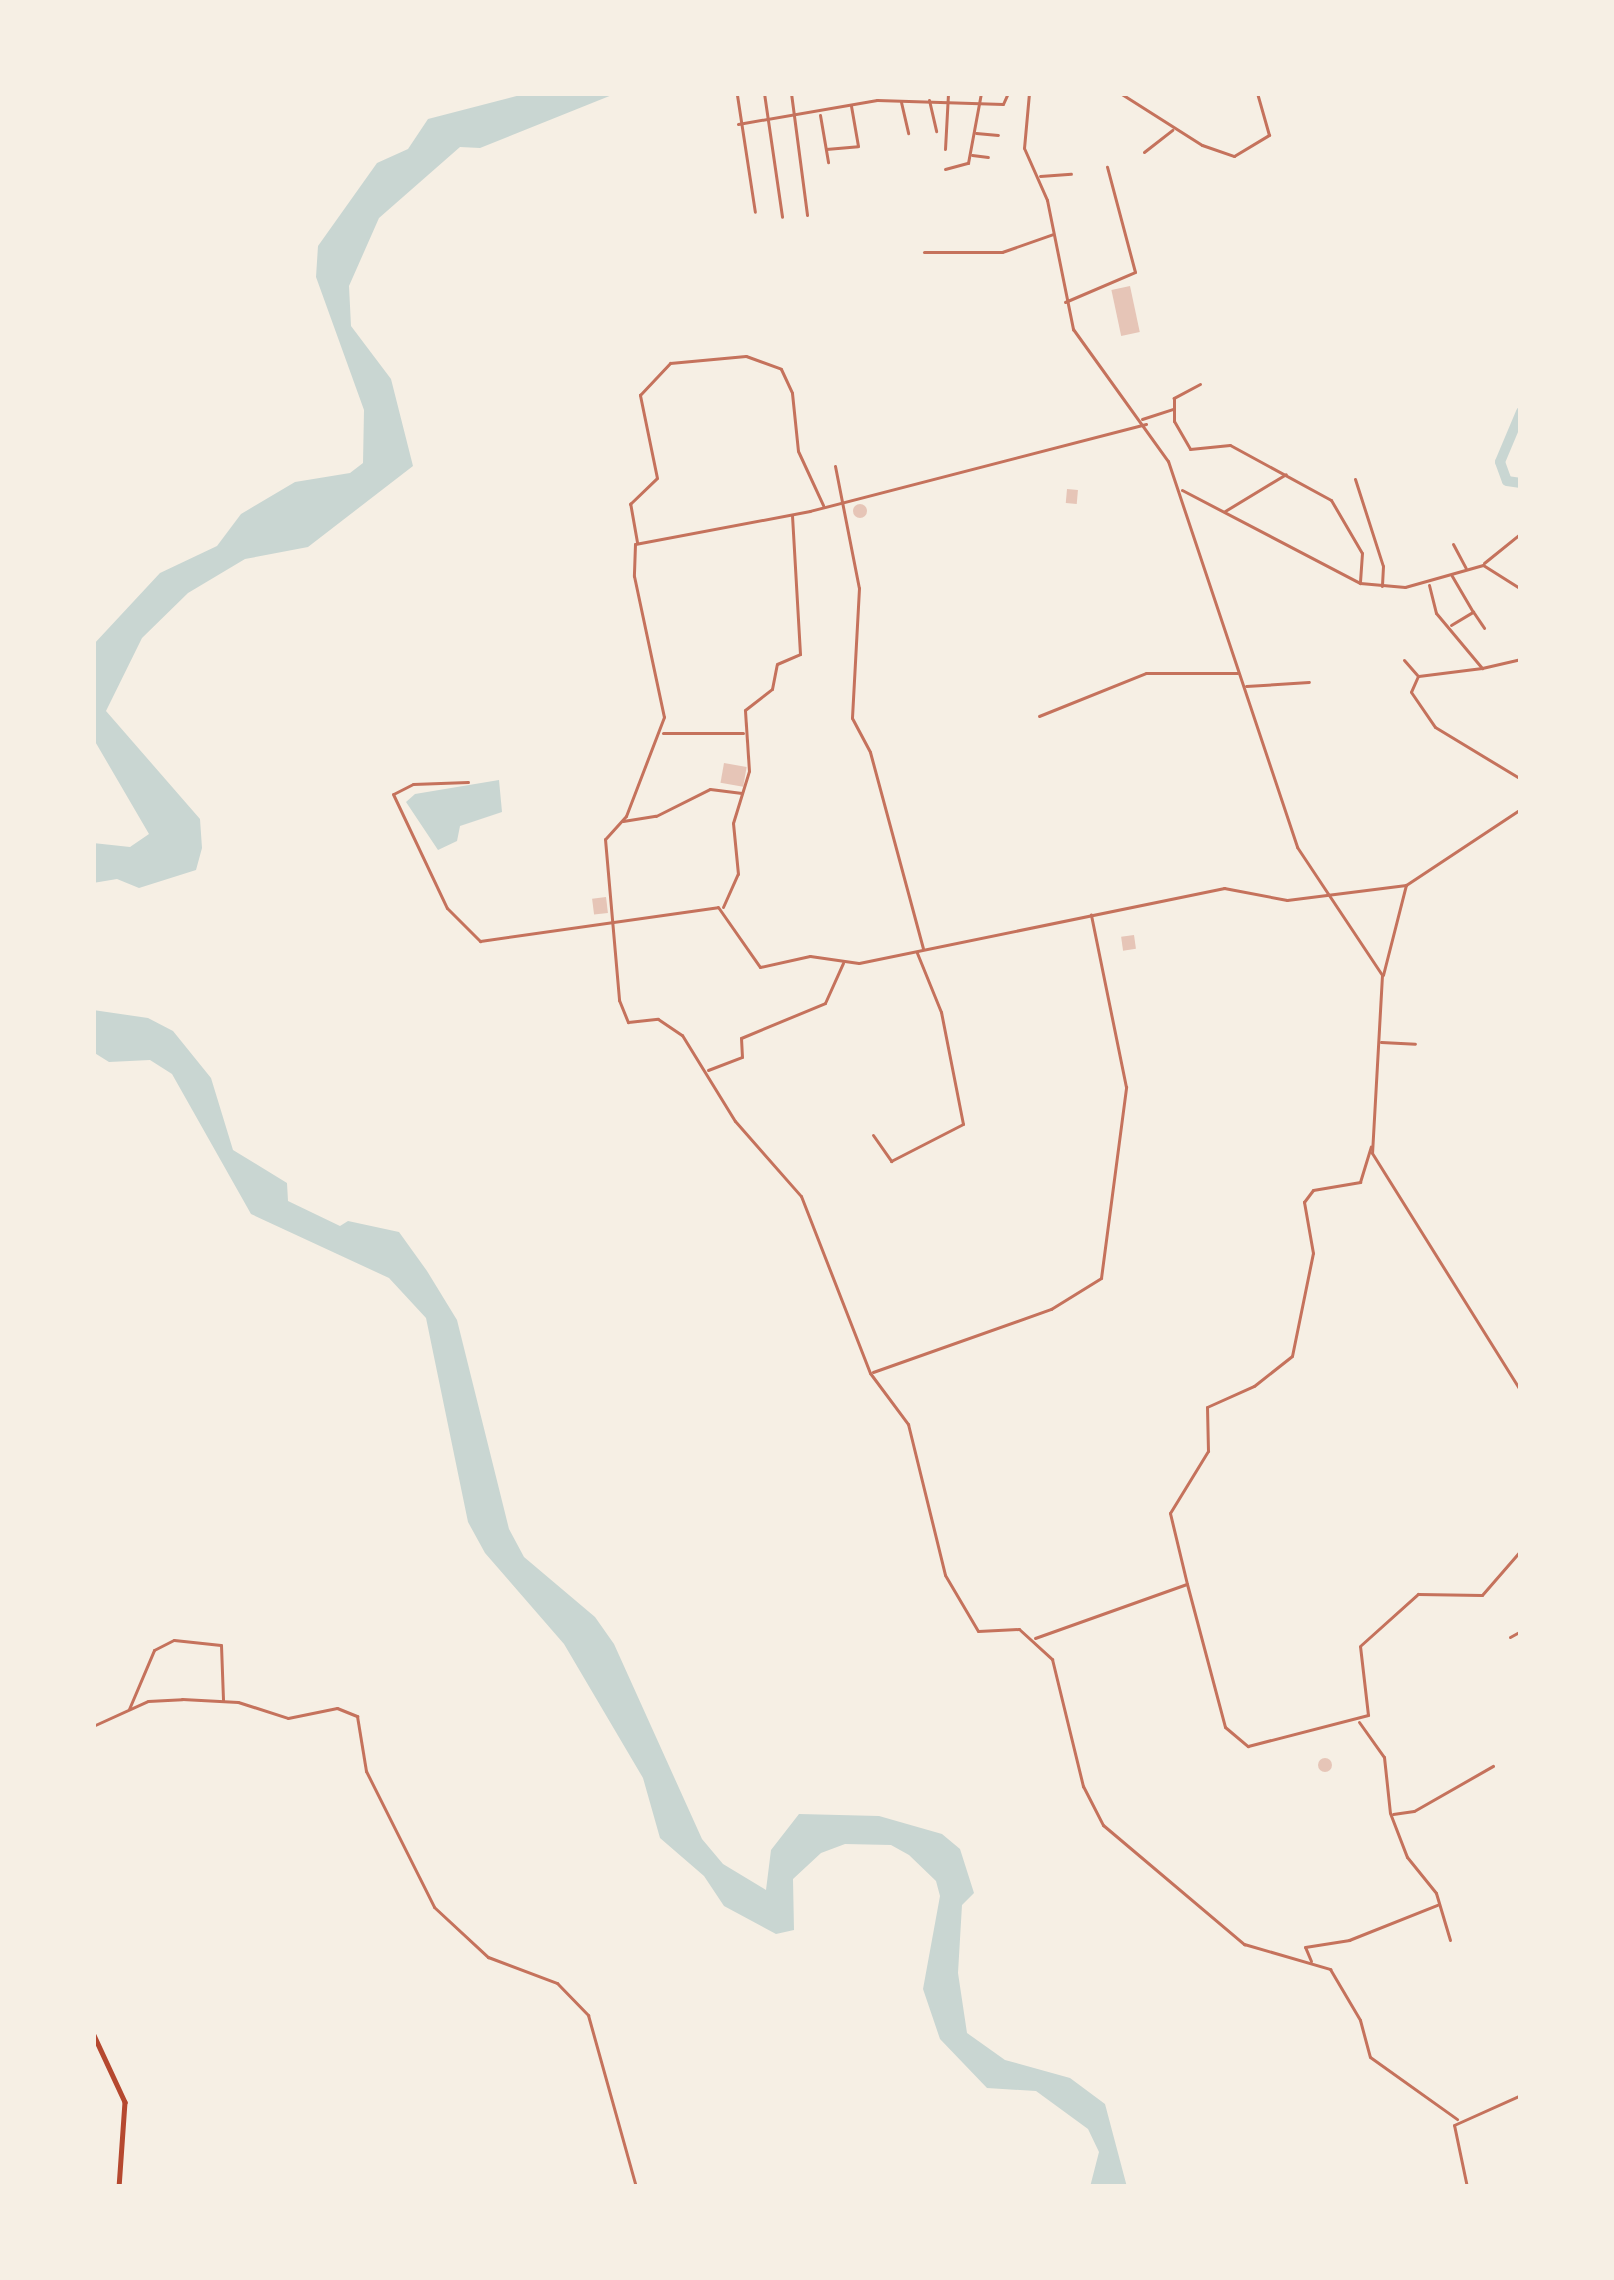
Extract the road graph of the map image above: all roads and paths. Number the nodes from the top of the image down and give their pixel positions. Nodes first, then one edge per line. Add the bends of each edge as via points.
1 (764, 93) edge
2 (791, 93) edge
3 (981, 93) edge
4 (1008, 93) edge
5 (1029, 93) edge
6 (1120, 93) edge
7 (1257, 93) edge
8 (737, 95) edge
9 (920, 95) edge
10 (947, 96) edge
11 (929, 98) junction
12 (901, 100) junction
13 (980, 101) junction
14 (851, 104) junction
15 (820, 113) junction
16 (795, 116) junction
17 (767, 120) junction
18 (740, 124) junction
19 (1173, 128) junction
20 (936, 131) dead end
21 (908, 133) dead end
22 (974, 133) junction
23 (998, 135) dead end
24 (826, 149) junction
25 (944, 149) dead end
26 (1144, 152) dead end
27 (971, 155) junction
28 (988, 157) dead end
29 (828, 162) dead end
30 (1107, 167) dead end
31 (945, 169) dead end
32 (1072, 174) dead end
33 (1038, 176) junction
34 (755, 212) dead end
35 (807, 215) dead end
36 (782, 217) dead end
37 (1053, 234) junction
38 (924, 252) dead end
39 (1065, 302) junction
40 (1200, 385) dead end
41 (1173, 408) junction
42 (1144, 422) junction
43 (835, 466) dead end
44 (1288, 473) junction
45 (1354, 479) dead end
46 (1182, 490) junction
47 (847, 500) junction
48 (824, 507) junction
49 (1224, 513) junction
50 (792, 515) junction
51 (1521, 533) edge
52 (637, 542) junction
53 (1454, 544) dead end
54 (1483, 565) junction
55 (1467, 569) junction
56 (1452, 576) junction
57 (1360, 583) junction
58 (1428, 583) junction
59 (1381, 587) junction
60 (1521, 589) edge
61 (1473, 612) junction
62 (1450, 626) junction
63 (1484, 628) dead end
64 (1521, 659) edge
65 (1404, 660) dead end
66 (1482, 668) junction
67 (1239, 673) junction
68 (1418, 676) junction
69 (1310, 682) dead end
70 (1244, 686) junction
71 (1040, 716) dead end
72 (662, 733) junction
73 (745, 733) junction
74 (1521, 779) edge
75 (468, 782) dead end
76 (744, 793) junction
77 (1521, 809) edge
78 (622, 821) junction
79 (1406, 886) junction
80 (1324, 897) junction
81 (722, 908) junction
82 (1090, 914) junction
83 (611, 917) junction
84 (923, 950) junction
85 (916, 951) junction
86 (844, 959) junction
87 (1382, 975) junction
88 (1379, 1042) junction
89 (1415, 1044) dead end
90 (706, 1070) junction
91 (873, 1135) dead end
92 (1371, 1147) junction
93 (870, 1373) junction
94 (1521, 1391) edge
95 (1521, 1550) edge
96 (1187, 1584) junction
97 (1521, 1631) edge
98 (1510, 1637) dead end
99 (1033, 1639) junction
100 (223, 1700) junction
101 (124, 1715) junction
102 (1358, 1721) junction
103 (93, 1726) edge
104 (1493, 1766) dead end
105 (1391, 1815) junction
106 (1439, 1904) junction
107 (1450, 1940) dead end
108 (1314, 1963) junction
109 (93, 2033) edge
110 (1521, 2095) edge
111 (1457, 2120) junction
112 (119, 2187) edge
113 (636, 2187) edge
114 (1467, 2187) edge

1 - 17 street
2 - 16 street
3 - 13 street
4 - 13 street via 1006,104
5 - 33 street via 1024,142
6 - 19 street
7 - 19 street via 1270,132 1249,152 1226,155
8 - 18 street
9 - 11 street
9 - 12 street
10 - 11 street
10 - 13 street
10 - 25 street
11 - 20 street
12 - 14 street
12 - 21 street
13 - 22 street
14 - 15 street
14 - 24 street via 858,146
15 - 16 street
15 - 24 street
16 - 17 street
16 - 35 street
17 - 18 street
17 - 36 street
18 - 34 street
19 - 26 street
22 - 23 street
22 - 27 street
24 - 29 street
27 - 28 street
27 - 31 street via 967,164
30 - 39 street via 1136,272
32 - 33 street
33 - 37 street
37 - 38 street via 1002,252
37 - 39 street
39 - 42 street via 1083,350
40 - 41 street via 1176,394
41 - 42 street
41 - 44 street via 1192,451 1230,445
42 - 46 street
42 - 47 street
43 - 47 street
44 - 49 street
44 - 57 street via 1347,519 1364,560
45 - 59 street via 1384,566
46 - 49 street
46 - 67 street
47 - 48 street
47 - 84 street via 860,608 852,718 870,752
48 - 50 street
48 - 52 street via 802,463 781,369 746,356 670,364 640,395 657,478 630,504
49 - 57 street
50 - 52 street
50 - 73 street via 800,654 777,664 772,689 747,706
51 - 54 street
52 - 72 street via 634,576 663,700
53 - 55 street
54 - 55 street
54 - 60 street
55 - 56 street
56 - 58 street
56 - 61 street
57 - 59 street
58 - 59 street
58 - 62 street via 1436,614
61 - 62 street
61 - 63 street
62 - 66 street
64 - 66 street
65 - 68 street
66 - 68 street
67 - 70 street
67 - 71 street via 1146,673
68 - 74 street via 1411,692 1425,717
69 - 70 street
70 - 80 street via 1297,847
72 - 73 street
72 - 78 street
73 - 76 street
75 - 83 street via 393,792 463,930 480,941
76 - 78 street via 710,788 656,816
76 - 81 street via 733,824 736,887
77 - 79 street
78 - 83 street via 604,844
79 - 80 street
79 - 87 street
80 - 82 street via 1287,900 1224,888
80 - 87 street
81 - 83 street
81 - 86 street via 760,967
82 - 84 street
82 - 93 street via 1126,1088 1101,1278 1051,1309 898,1356
83 - 90 street via 625,1018 674,1027
84 - 85 street
85 - 86 street
85 - 91 street via 941,1012 963,1124 890,1161
86 - 90 street via 825,1003 744,1036 742,1057
87 - 88 street
88 - 89 street
88 - 92 street
90 - 93 street via 736,1121 801,1196
92 - 94 street
92 - 96 street via 1360,1182 1313,1190 1304,1202 1313,1253 1292,1356 1254,1386 1206,1408 1208,1451 1170,1513
93 - 99 street via 908,1424 932,1541 971,1623
95 - 102 street via 1482,1594 1418,1594 1360,1646 1372,1706
96 - 99 street
96 - 102 street via 1225,1726 1238,1744
97 - 98 street
99 - 108 street via 1059,1677 1083,1786 1126,1851 1244,1944
100 - 101 street via 148,1701
100 - 101 street via 221,1645 167,1641 154,1650 143,1692
100 - 113 street via 288,1718 337,1708 357,1715 366,1771 434,1907 488,1957 557,1983 588,2015
101 - 103 street
102 - 105 street via 1385,1761
104 - 105 street via 1414,1811
105 - 106 street
106 - 107 street
106 - 108 street via 1349,1940 1305,1947
108 - 111 street via 1344,1987 1370,2057
109 - 112 main road via 125,2102
110 - 111 street
111 - 114 street

